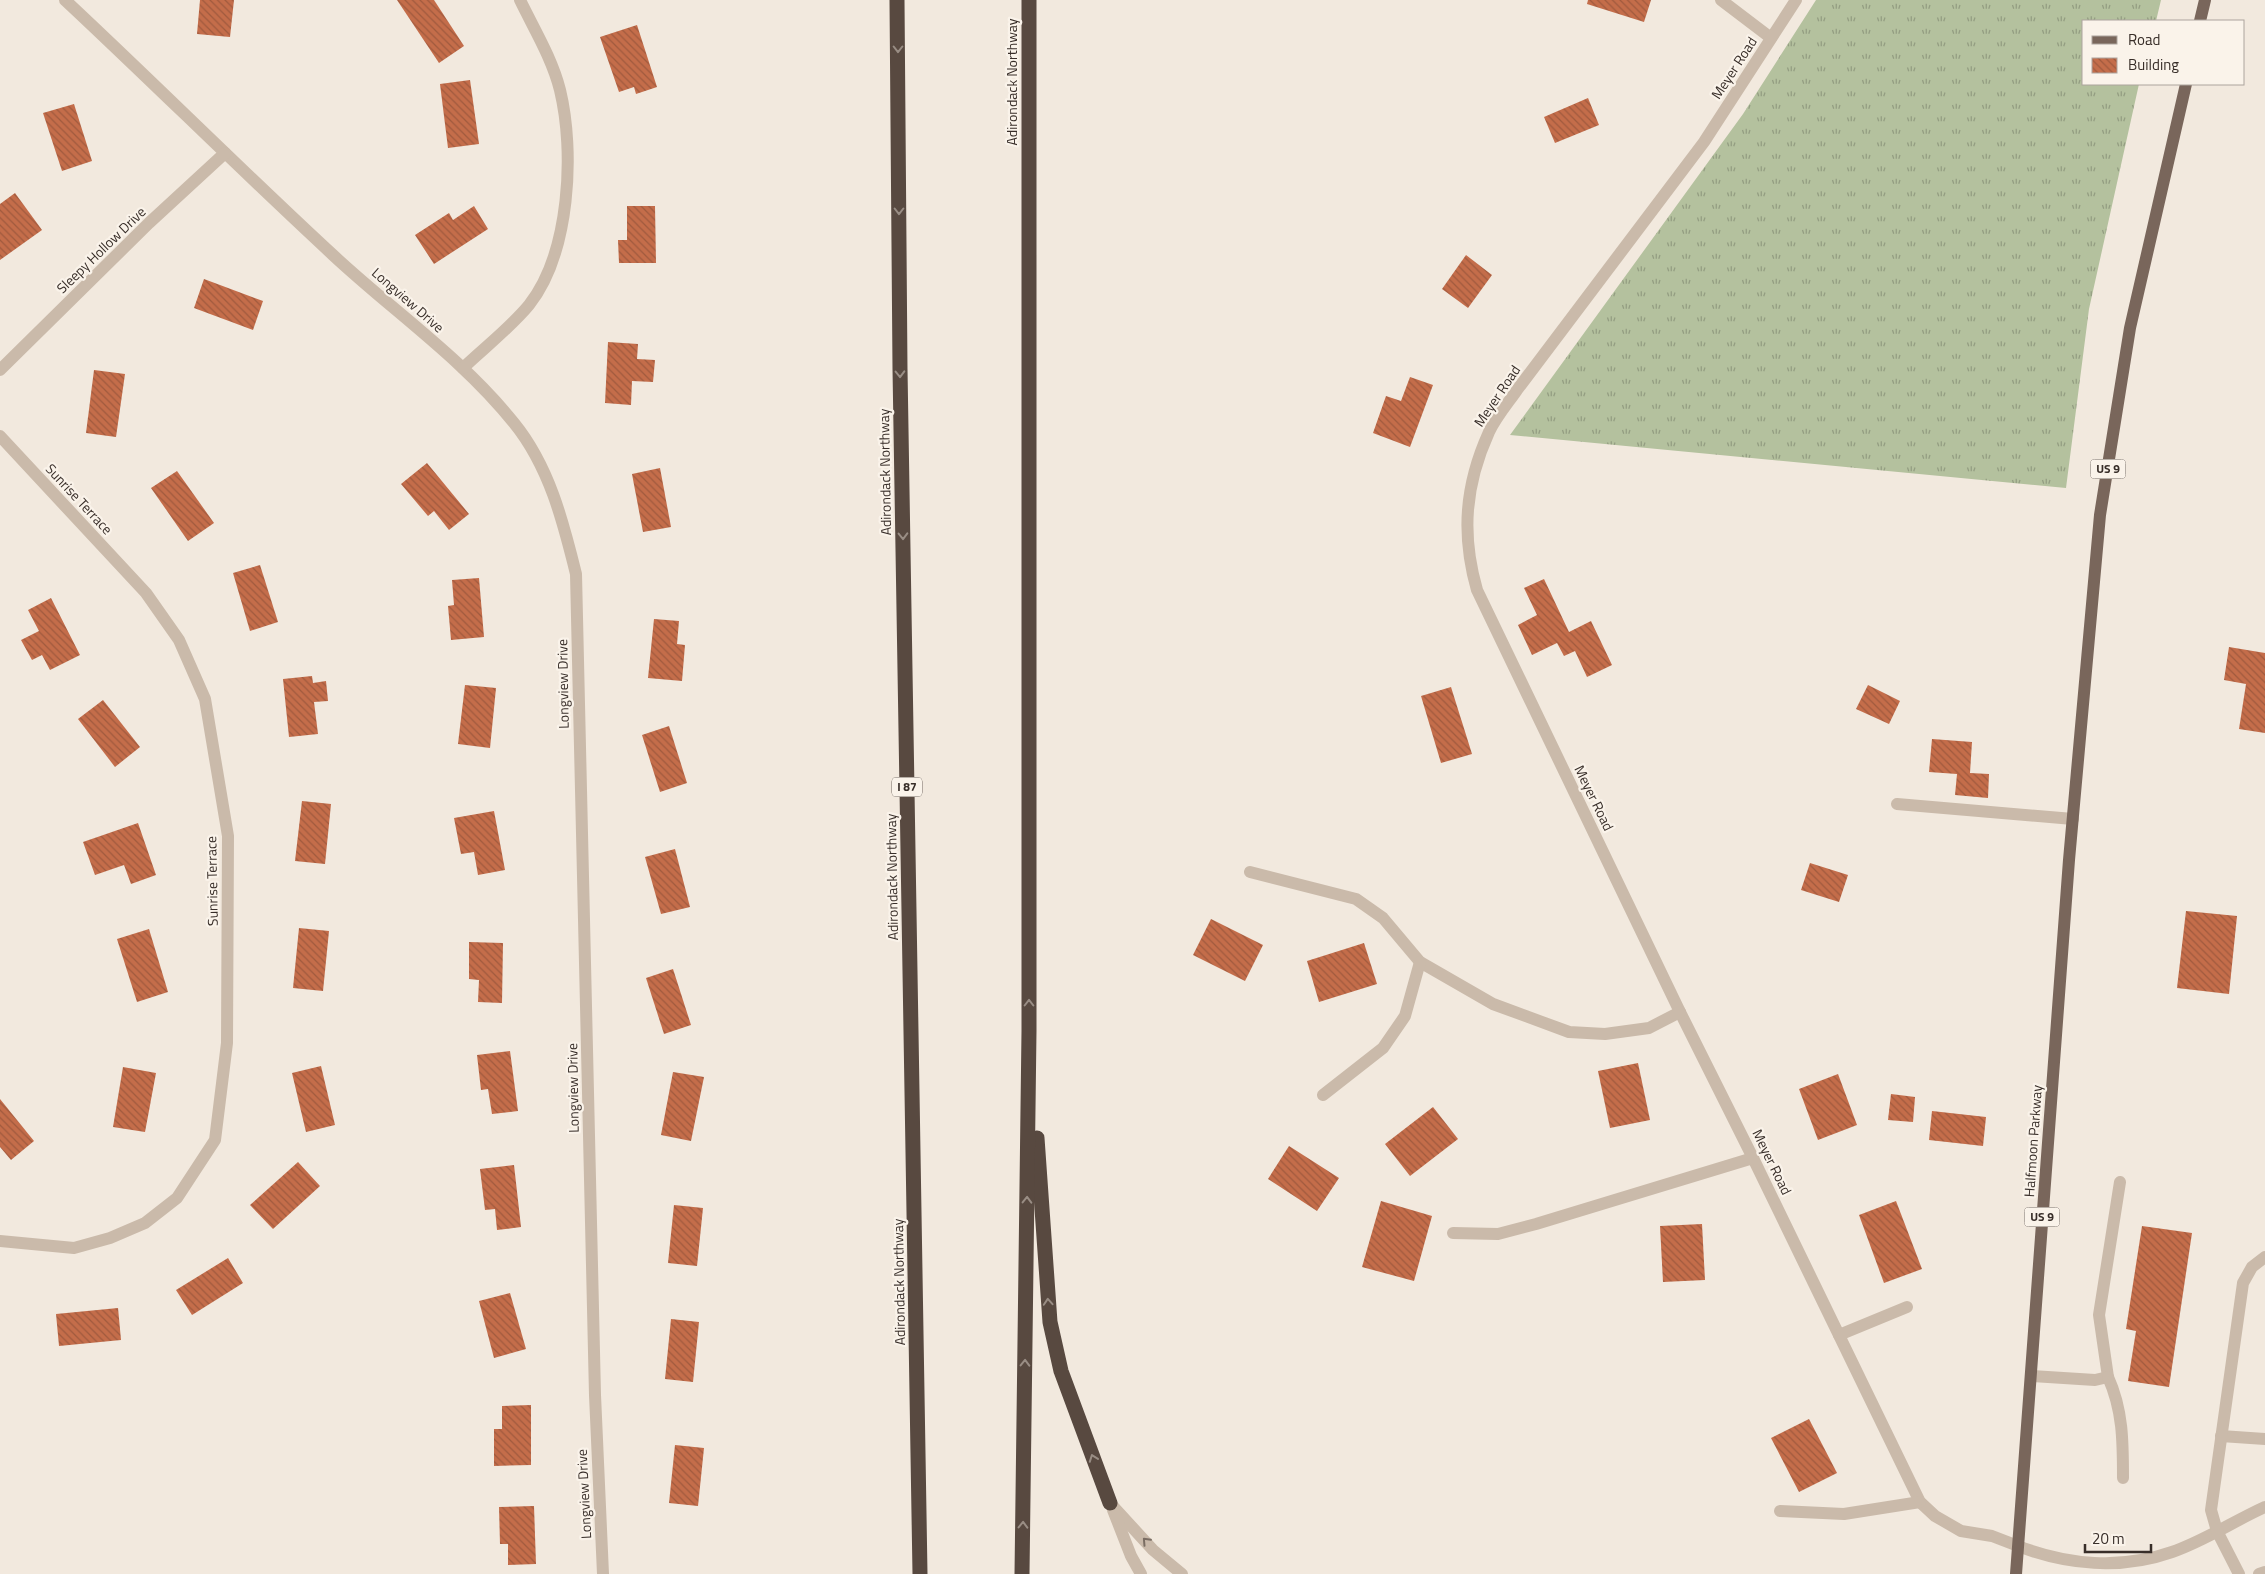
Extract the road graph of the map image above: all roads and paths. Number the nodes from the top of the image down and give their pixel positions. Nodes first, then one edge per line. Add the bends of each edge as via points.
1 (65, 0) edge
2 (85, 0) edge
3 (520, 0) edge
4 (897, 0) edge
5 (1029, 0) edge
6 (1721, 0) edge
7 (1796, 0) edge
8 (2205, 0) edge
9 (76, 10) junction
10 (2200, 20) edge
11 (1771, 38) junction
12 (2186, 85) edge
13 (225, 153) junction
14 (463, 368) junction
15 (0, 370) edge
16 (0, 436) edge
17 (1897, 804) dead end
18 (2073, 819) junction
19 (1250, 872) dead end
20 (1420, 962) junction
21 (1680, 1012) junction
22 (1029, 1031) junction
23 (1323, 1095) dead end
24 (1754, 1158) junction
25 (2120, 1182) dead end
26 (1452, 1232) dead end
27 (0, 1241) edge
28 (2265, 1256) edge
29 (1907, 1307) dead end
30 (1839, 1335) junction
31 (2031, 1376) junction
32 (2108, 1377) junction
33 (2221, 1436) junction
34 (2265, 1439) edge
35 (2123, 1478) dead end
36 (1920, 1502) junction
37 (1110, 1504) junction
38 (2265, 1507) edge
39 (1780, 1511) dead end
40 (2217, 1530) junction
41 (2018, 1546) junction
42 (2265, 1572) edge
43 (603, 1574) edge
44 (920, 1574) edge
45 (1022, 1574) edge
46 (1141, 1574) edge
47 (1182, 1574) edge
48 (2016, 1574) edge
49 (2239, 1574) edge
50 (2259, 1574) edge

1 - 9 street, Longview Drive
2 - 9 street
3 - 14 street via 546,51 560,88 568,131 568,191 560,234 542,285 528,305
4 -> 44 highway, Adirondack Northway / I 87
22 -> 5 highway, Adirondack Northway
6 - 11 street, Meyer Road
7 - 11 street, Meyer Road
8 - 10 main road
9 - 13 street, Longview Drive
11 - 21 street, Meyer Road via 1704,142 1490,430 1471,482 1468,504 1469,561 1477,590
12 - 18 main road, US 9 via 2130,328 2100,515
13 - 14 street, Longview Drive via 334,256
13 - 15 street, Sleepy Hollow Drive
14 - 43 street, Longview Drive via 514,423 540,463 563,519 576,574 595,1395
16 - 27 street, Sunrise Terrace via 146,593 179,640 205,699 228,836 227,1043 215,1140 177,1198 145,1223 110,1238 74,1248
17 - 18 street
18 - 31 main road, Halfmoon Parkway / US 9
19 - 20 street via 1356,898 1384,918
20 - 21 street via 1492,1004 1569,1032 1605,1034 1649,1028
20 - 23 street via 1405,1016 1383,1048
21 - 24 street, Meyer Road
37 -> 22 highway via 1061,1371 1050,1322
45 -> 22 highway, Adirondack Northway
24 - 26 street via 1498,1234
24 - 30 street, Meyer Road
25 - 32 street via 2099,1315
28 - 33 street via 2252,1267 2244,1283
29 - 30 street
30 - 36 street, Meyer Road
31 - 32 street via 2095,1380
31 - 41 main road, Halfmoon Parkway / US 9
32 - 35 street via 2121,1417
33 - 34 street
33 - 40 street via 2211,1510
36 - 39 street via 1844,1514
36 - 41 street, Meyer Road via 1935,1516 1961,1531 1992,1536
37 - 46 street
47 -> 37 street
38 - 40 street, Meyer Road
40 - 41 street, Meyer Road via 2172,1552 2141,1561 2074,1562
40 - 49 street
41 - 48 main road, Halfmoon Parkway / US 9
42 - 50 street

